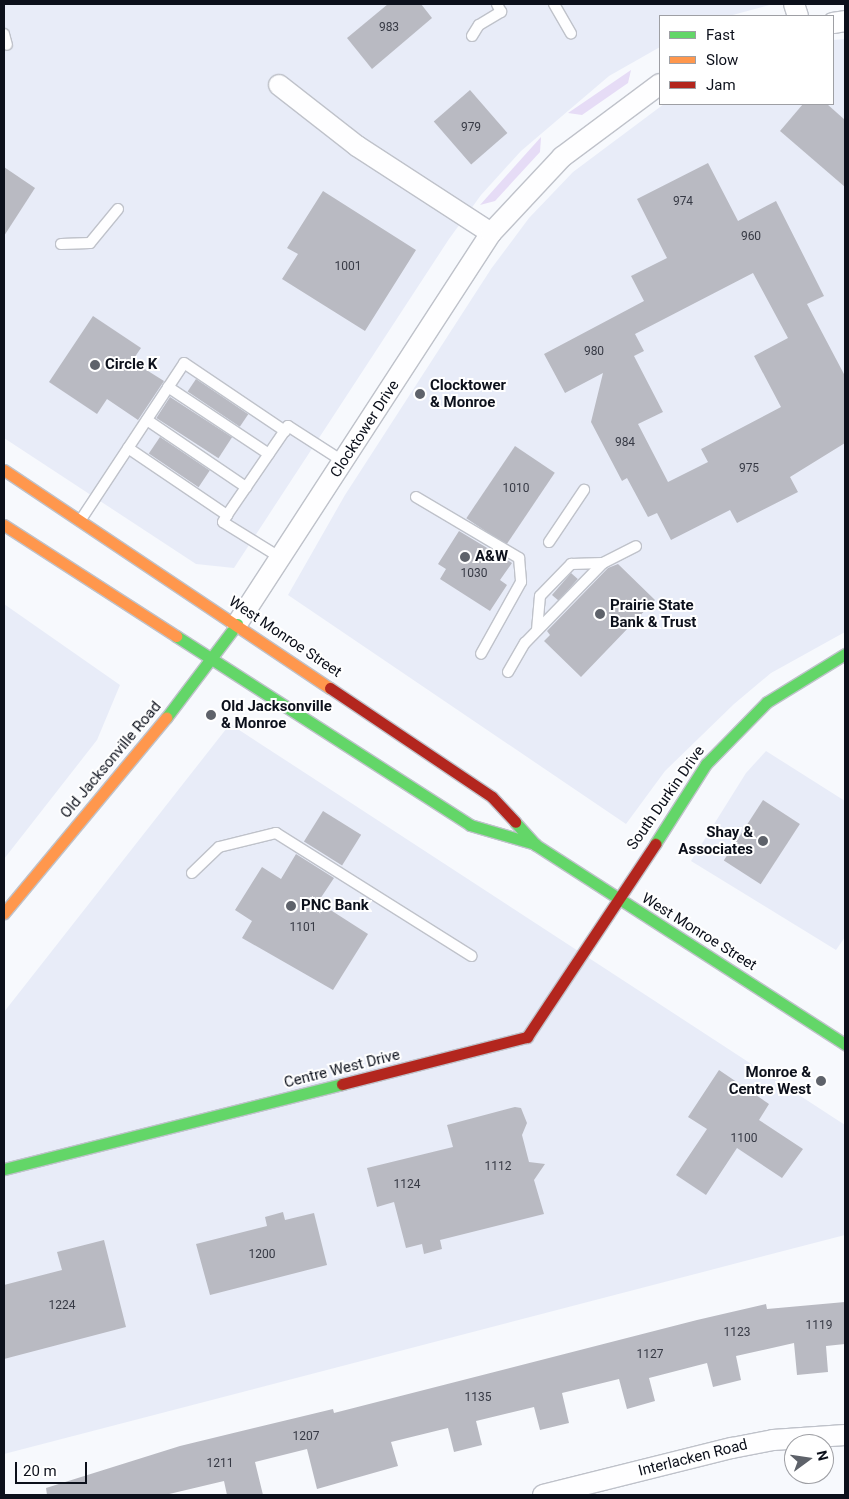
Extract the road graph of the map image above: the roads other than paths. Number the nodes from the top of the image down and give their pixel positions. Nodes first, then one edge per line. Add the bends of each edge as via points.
1 (497, 4) edge
2 (554, 4) edge
3 (4, 34) edge
4 (570, 34) dead end
5 (472, 36) dead end
6 (7, 45) dead end
7 (280, 85) dead end
8 (659, 85) edge
9 (118, 209) dead end
10 (491, 233) junction
11 (60, 244) dead end
12 (168, 387) junction
13 (147, 420) junction
14 (285, 430) junction
15 (128, 448) junction
16 (269, 454) junction
17 (344, 462) junction
18 (4, 470) edge
19 (246, 487) junction
20 (584, 490) dead end
21 (416, 497) dead end
22 (227, 515) junction
23 (80, 522) junction
24 (4, 526) edge
25 (548, 542) dead end
26 (636, 546) dead end
27 (281, 558) junction
28 (603, 563) junction
29 (237, 624) junction
30 (537, 630) junction
31 (481, 654) dead end
32 (845, 654) edge
33 (213, 659) junction
34 (508, 672) dead end
35 (536, 845) junction
36 (192, 873) dead end
37 (616, 898) junction
38 (4, 913) edge
39 (471, 956) dead end
40 (845, 1044) edge
41 (4, 1170) edge
42 (845, 1435) edge
43 (542, 1495) edge

1 - 5 lane via 501,12 479,26
2 - 4 lane
3 - 6 lane
7 - 10 street via 357,146
8 - 10 street, Clocktower Drive via 562,157
9 - 11 lane via 90,242
10 - 17 street, Clocktower Drive
12 - 13 lane
12 - 14 lane via 184,363
12 - 16 lane
13 - 15 lane
13 - 19 lane
14 - 16 lane
14 - 17 lane via 288,426
15 - 22 lane
15 - 23 lane
16 - 19 lane
17 - 27 street, Clocktower Drive
18 - 23 street, West Monroe Street
19 - 22 lane
20 - 25 lane
21 - 31 lane via 519,558 521,582
22 - 27 lane via 223,522
23 - 29 street, West Monroe Street
24 - 33 street, West Monroe Street
26 - 28 lane
27 - 29 street, Clocktower Drive
28 - 30 lane
28 - 30 lane via 571,564 540,596
29 - 33 street, Old Jacksonville Road
29 - 35 street, West Monroe Street via 492,797
30 - 34 lane
32 - 37 street, South Durkin Drive via 767,702 726,741 687,788
33 - 35 street, West Monroe Street via 470,825
33 - 38 street, Old Jacksonville Road
35 - 37 street, West Monroe Street
36 - 39 lane via 220,847 276,832
37 - 40 street, West Monroe Street
37 - 41 street, Centre West Drive via 553,1003 527,1037
42 - 43 street, Interlacken Road via 773,1440 732,1448

